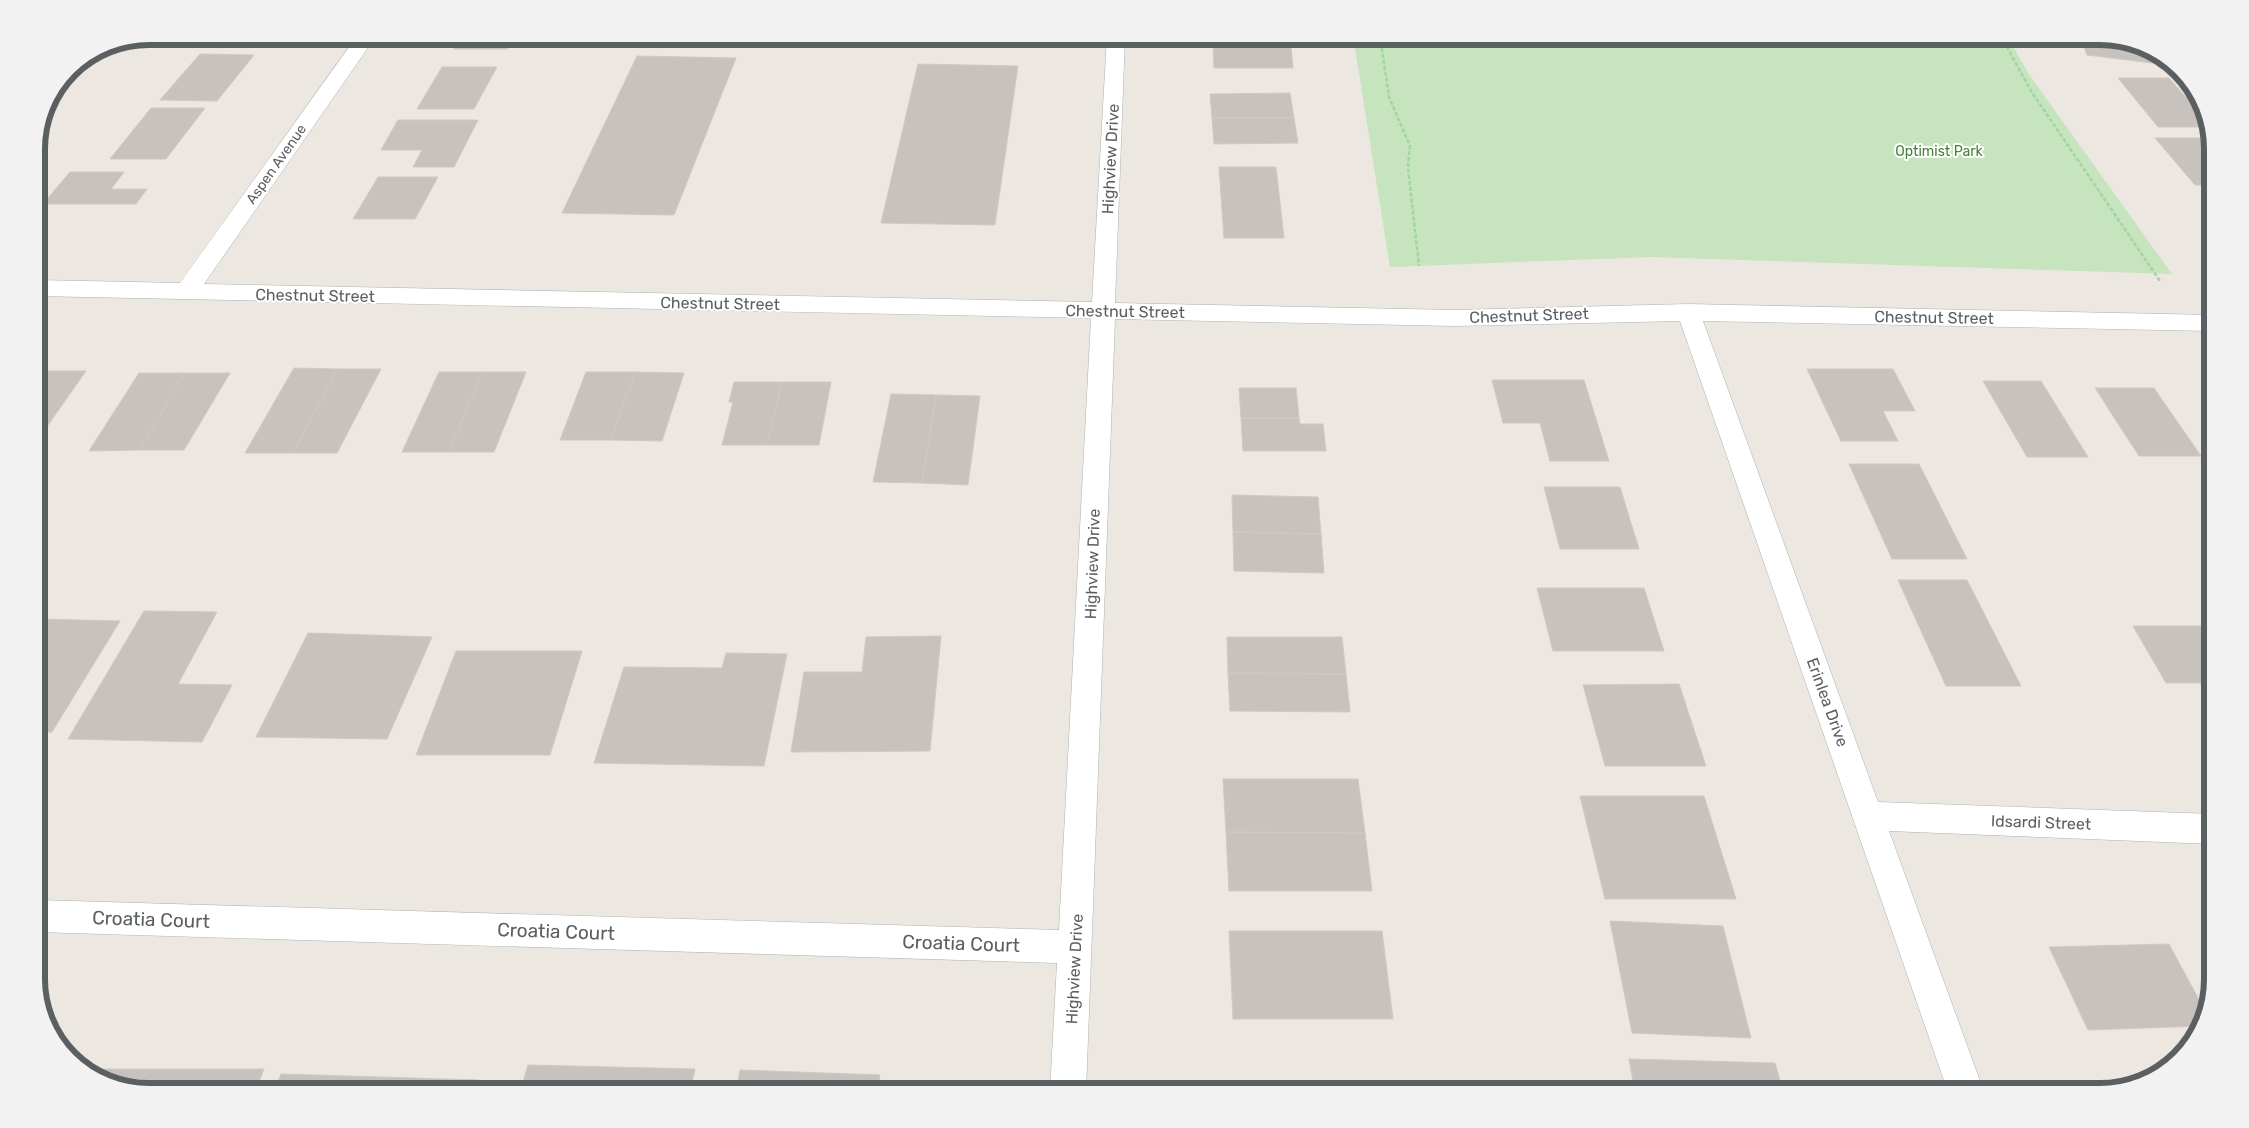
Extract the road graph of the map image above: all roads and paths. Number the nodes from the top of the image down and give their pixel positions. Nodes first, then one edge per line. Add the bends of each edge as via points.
1 (361, 45) edge
2 (1116, 45) edge
3 (1381, 45) edge
4 (2006, 45) edge
5 (1419, 266) dead end
6 (2160, 281) dead end
7 (45, 288) edge
8 (186, 292) junction
9 (1103, 311) junction
10 (1688, 312) junction
11 (2204, 323) edge
12 (1868, 816) junction
13 (2204, 829) edge
14 (45, 916) edge
15 (1075, 947) junction
16 (1068, 1083) edge
17 (1963, 1083) edge

1 - 8 street, Aspen Avenue
2 - 9 street, Highview Drive
3 - 5 path via 1389,97 1410,146 1408,167
4 - 6 path via 2031,91
7 - 8 street, Chestnut Street
8 - 9 street, Chestnut Street
9 - 10 street, Chestnut Street via 1456,318
9 - 15 street, Highview Drive
10 - 11 street, Chestnut Street
10 - 12 street, Erinlea Drive
12 - 13 street, Idsardi Street
12 - 17 street, Erinlea Drive
14 - 15 street, Croatia Court
15 - 16 street, Highview Drive

